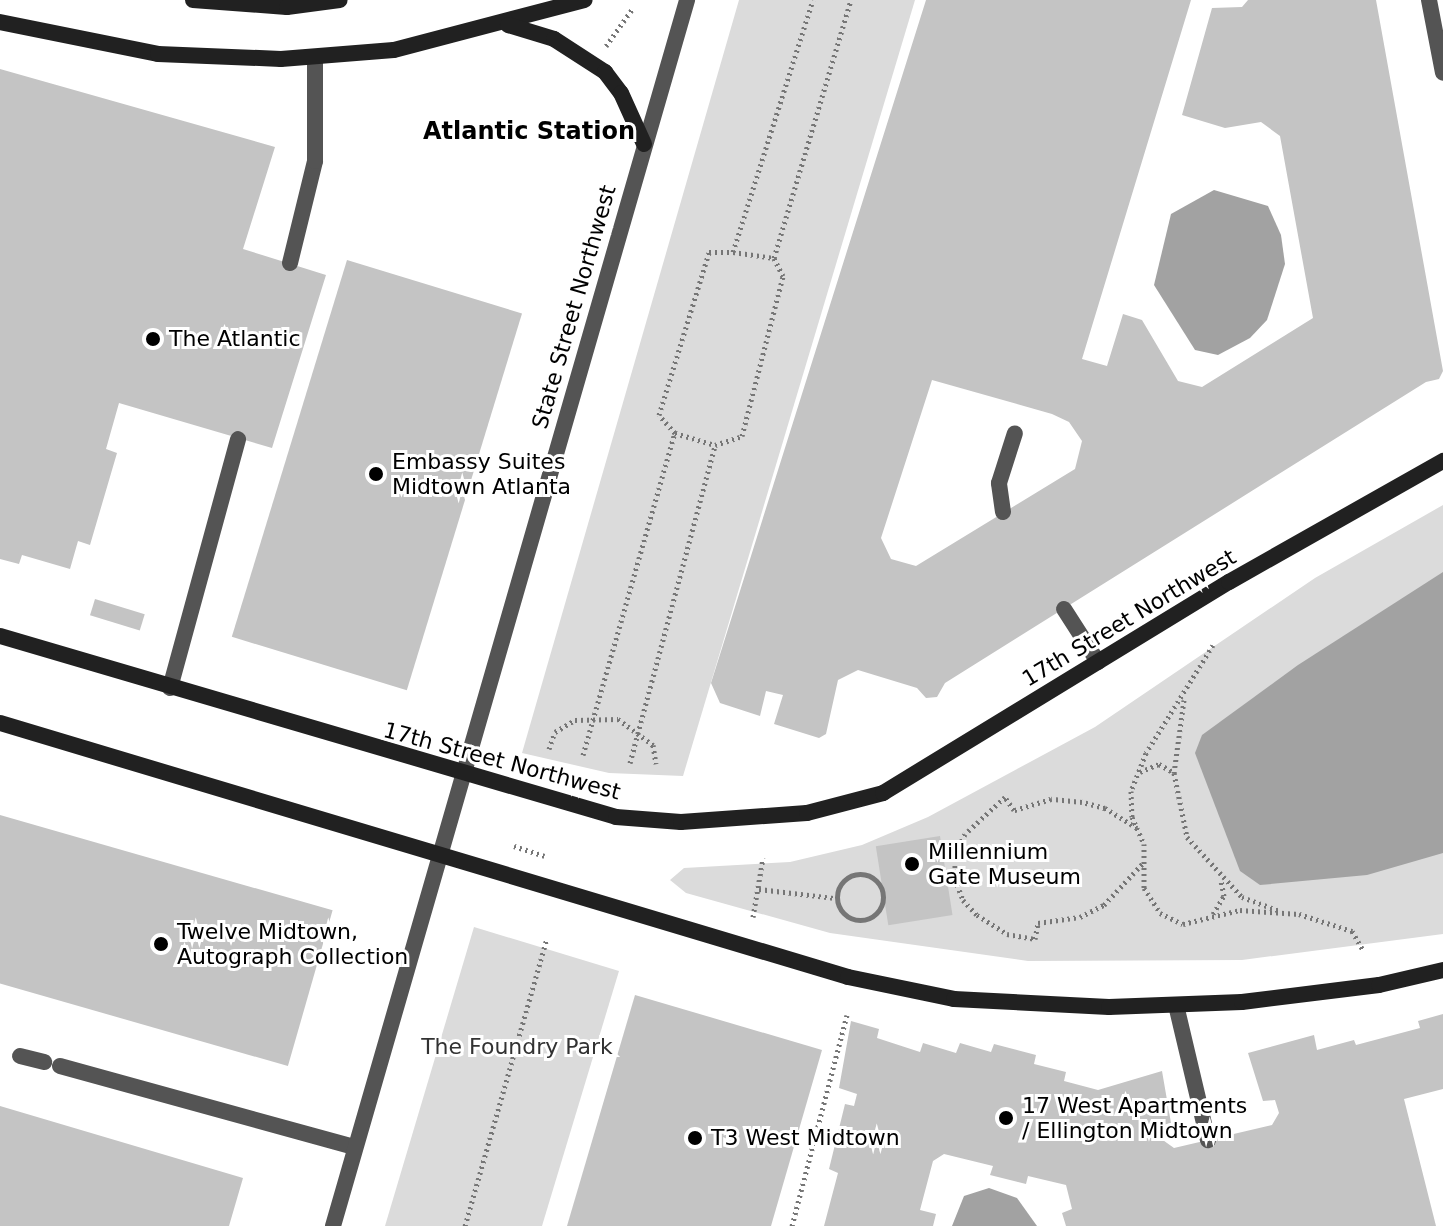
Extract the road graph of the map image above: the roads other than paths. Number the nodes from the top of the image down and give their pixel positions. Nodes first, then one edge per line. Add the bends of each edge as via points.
1 (193, 0) edge
2 (340, 0) edge
3 (585, 0) edge
4 (687, 0) edge
5 (1429, 0) edge
6 (0, 22) edge
7 (507, 24) junction
8 (315, 58) junction
9 (1443, 73) edge
10 (644, 144) junction
11 (290, 263) dead end
12 (1015, 433) dead end
13 (238, 439) dead end
14 (1443, 461) edge
15 (1003, 512) dead end
16 (1064, 609) dead end
17 (0, 636) edge
18 (1098, 662) junction
19 (170, 688) junction
20 (0, 723) edge
21 (462, 776) junction
22 (441, 854) junction
23 (1443, 970) edge
24 (1176, 1005) junction
25 (20, 1056) dead end
26 (1208, 1140) dead end
27 (355, 1147) junction
28 (333, 1226) edge

1 - 2 main road via 287,7
3 - 7 main road
4 - 10 street, State Street Northwest
5 - 9 street
6 - 8 main road via 158,54
7 - 8 main road via 394,50
7 - 10 main road via 554,39 605,72 621,93
8 - 11 street via 315,161
10 - 21 street, State Street Northwest
12 - 15 street via 999,483
13 - 19 street
14 - 18 main road, 17th Street Northwest
16 - 18 street
17 - 19 main road, 17th Street Northwest
18 - 21 main road, 17th Street Northwest via 883,793 807,813 681,822 616,817
19 - 21 main road, 17th Street Northwest
20 - 22 main road
21 - 22 street, State Street Northwest
22 - 24 main road via 863,980 954,999
22 - 27 street, State Street Northwest
23 - 24 main road via 1379,985
24 - 26 street
25 - 27 street
27 - 28 street, State Street Northwest

